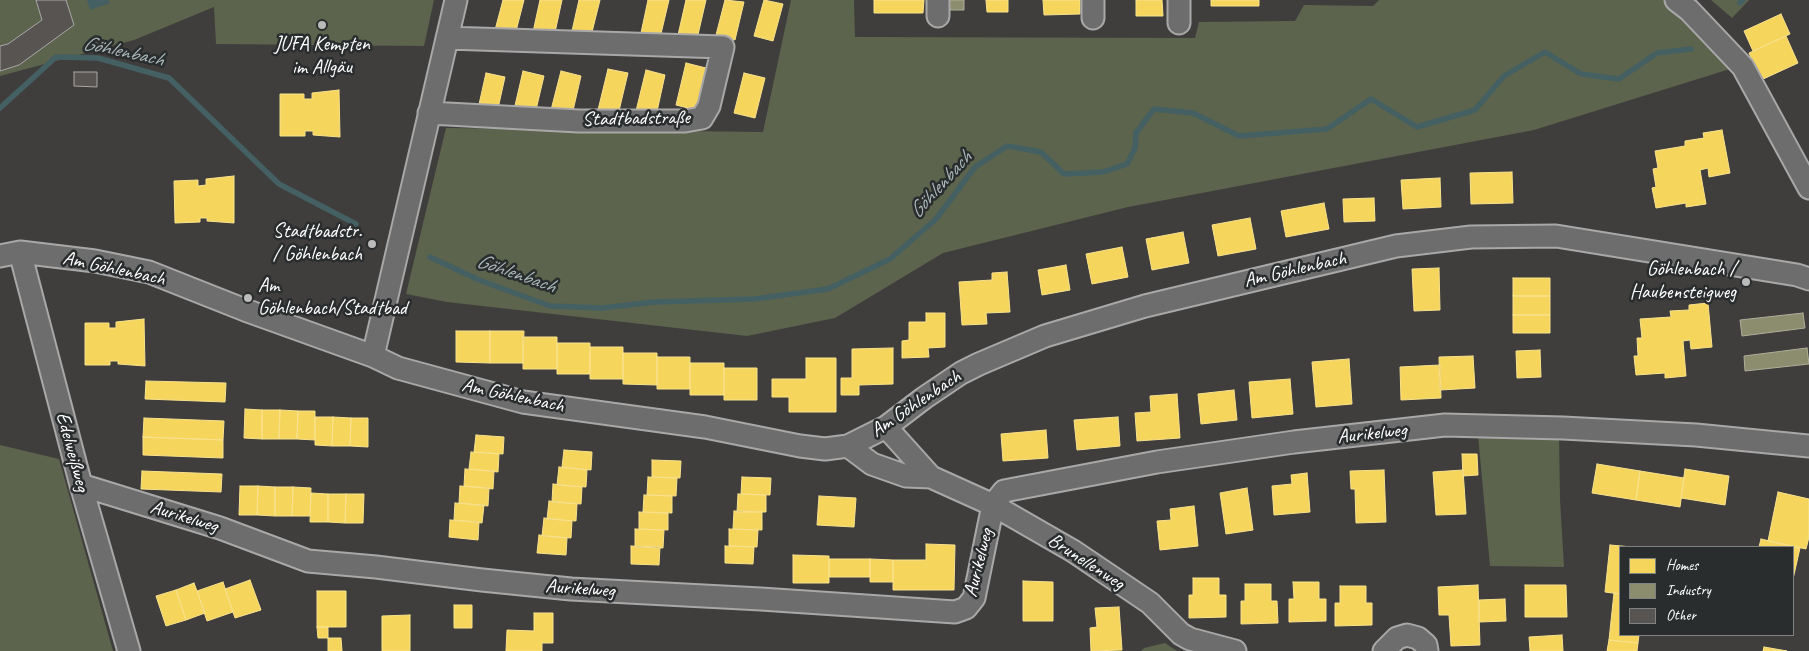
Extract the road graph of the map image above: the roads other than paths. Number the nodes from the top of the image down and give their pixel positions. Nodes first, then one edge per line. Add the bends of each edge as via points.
1 (456, 0) edge
2 (1179, 0) edge
3 (1676, 0) edge
4 (1179, 23) dead end
5 (447, 38) junction
6 (429, 113) junction
7 (1809, 188) edge
8 (10, 254) edge
9 (1805, 273) edge
10 (372, 356) junction
11 (886, 427) junction
12 (848, 446) junction
13 (1809, 446) edge
14 (931, 477) junction
15 (81, 486) junction
16 (993, 506) junction
17 (129, 651) edge
18 (1235, 651) edge
19 (1384, 651) edge
20 (1427, 651) edge

1 - 5 street
2 - 4 street
3 - 7 street via 1744,67
5 - 6 street
5 - 6 street, Stadtbadstraße via 723,47 709,106 702,118 685,121 580,121
6 - 10 street
8 - 10 street, Am Göhlenbach via 95,261 149,272
8 - 15 street, Edelweißweg
9 - 11 street, Am Göhlenbach via 1556,236 1471,237 1396,246 1145,306 1046,336 961,373
10 - 12 street, Am Göhlenbach via 398,368 523,402 705,427 808,447
11 - 12 street, Am Göhlenbach
11 - 14 street, Brunellenweg
12 - 14 street, Brunellenweg via 872,464 906,476
13 - 16 street, Aurikelweg via 1696,435 1445,425 1157,462 1004,491
14 - 16 street, Brunellenweg
15 - 16 street, Aurikelweg via 220,528 308,562 571,588 955,612 966,608 974,598
15 - 17 street, Edelweißweg
16 - 18 street, Brunellenweg via 1072,551 1150,603 1181,634
19 - 20 street via 1397,638 1407,635 1418,638 1426,645

